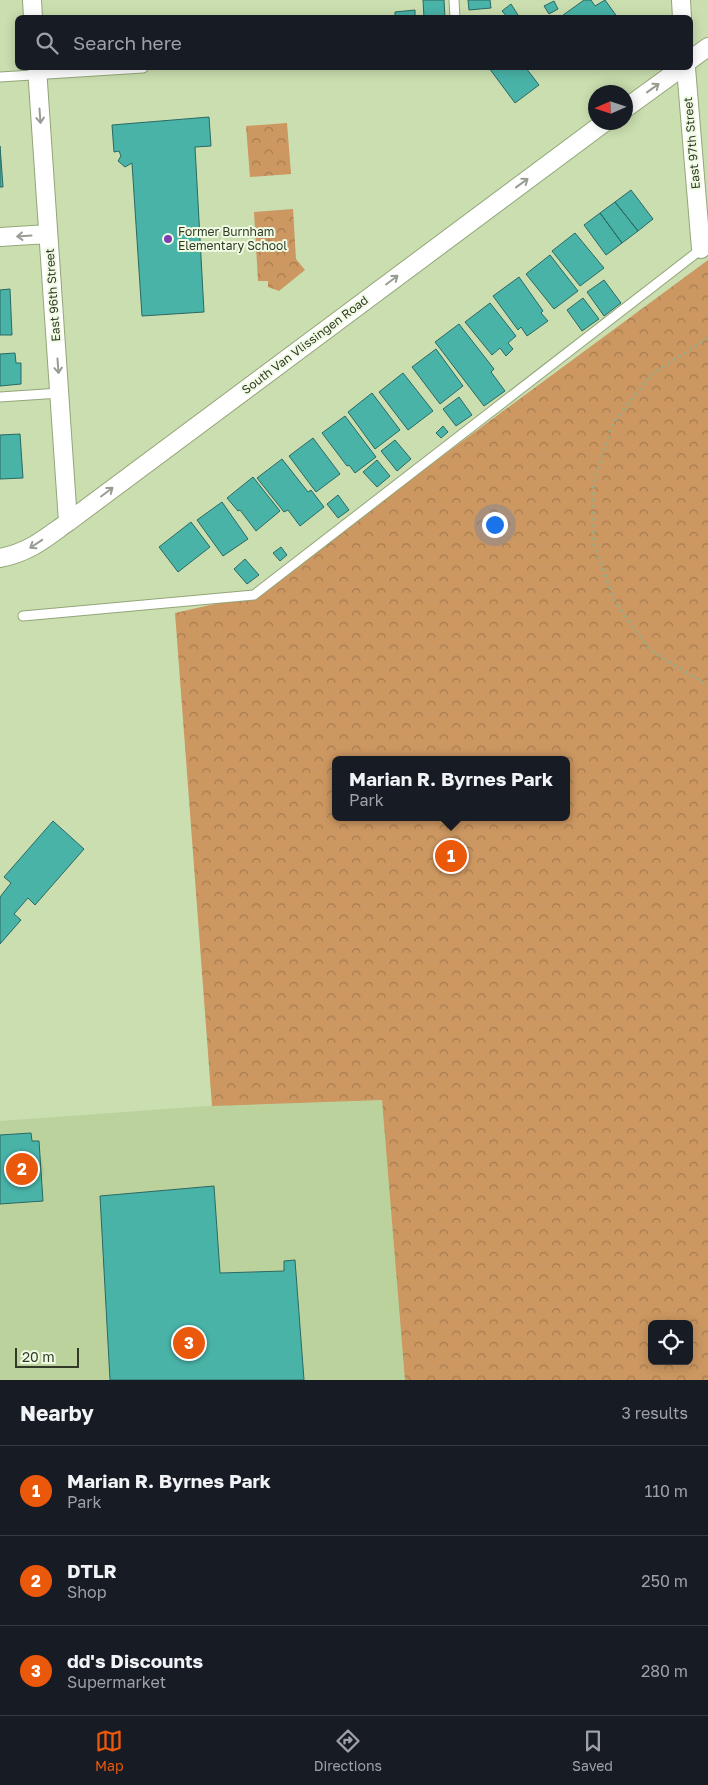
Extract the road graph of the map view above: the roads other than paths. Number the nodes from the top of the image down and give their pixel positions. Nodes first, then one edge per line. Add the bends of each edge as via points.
1 (32, 0) edge
2 (454, 0) edge
3 (680, 0) edge
4 (34, 15) edge
5 (455, 15) edge
6 (682, 15) edge
7 (708, 47) edge
8 (693, 58) edge
9 (73, 70) edge
10 (678, 70) edge
11 (686, 70) edge
12 (37, 71) edge
13 (0, 77) edge
14 (633, 103) edge
15 (594, 130) edge
16 (48, 234) junction
17 (0, 237) edge
18 (704, 246) edge
19 (60, 393) junction
20 (0, 397) edge
21 (68, 522) junction
22 (0, 558) edge
23 (23, 616) dead end

1 - 4 street
2 - 5 lane
3 - 6 street
7 - 8 street
9 - 12 lane
14 -> 10 street
11 - 18 street, East 97th Street
12 - 13 lane
12 -> 16 street, East 96th Street
21 -> 15 street, South Van Vlissingen Road
16 -> 17 street
16 -> 19 street, East 96th Street
18 - 23 lane via 254,595
19 - 20 lane
19 - 21 street, East 96th Street
21 -> 22 street, South Van Vlissingen Road via 19,554

